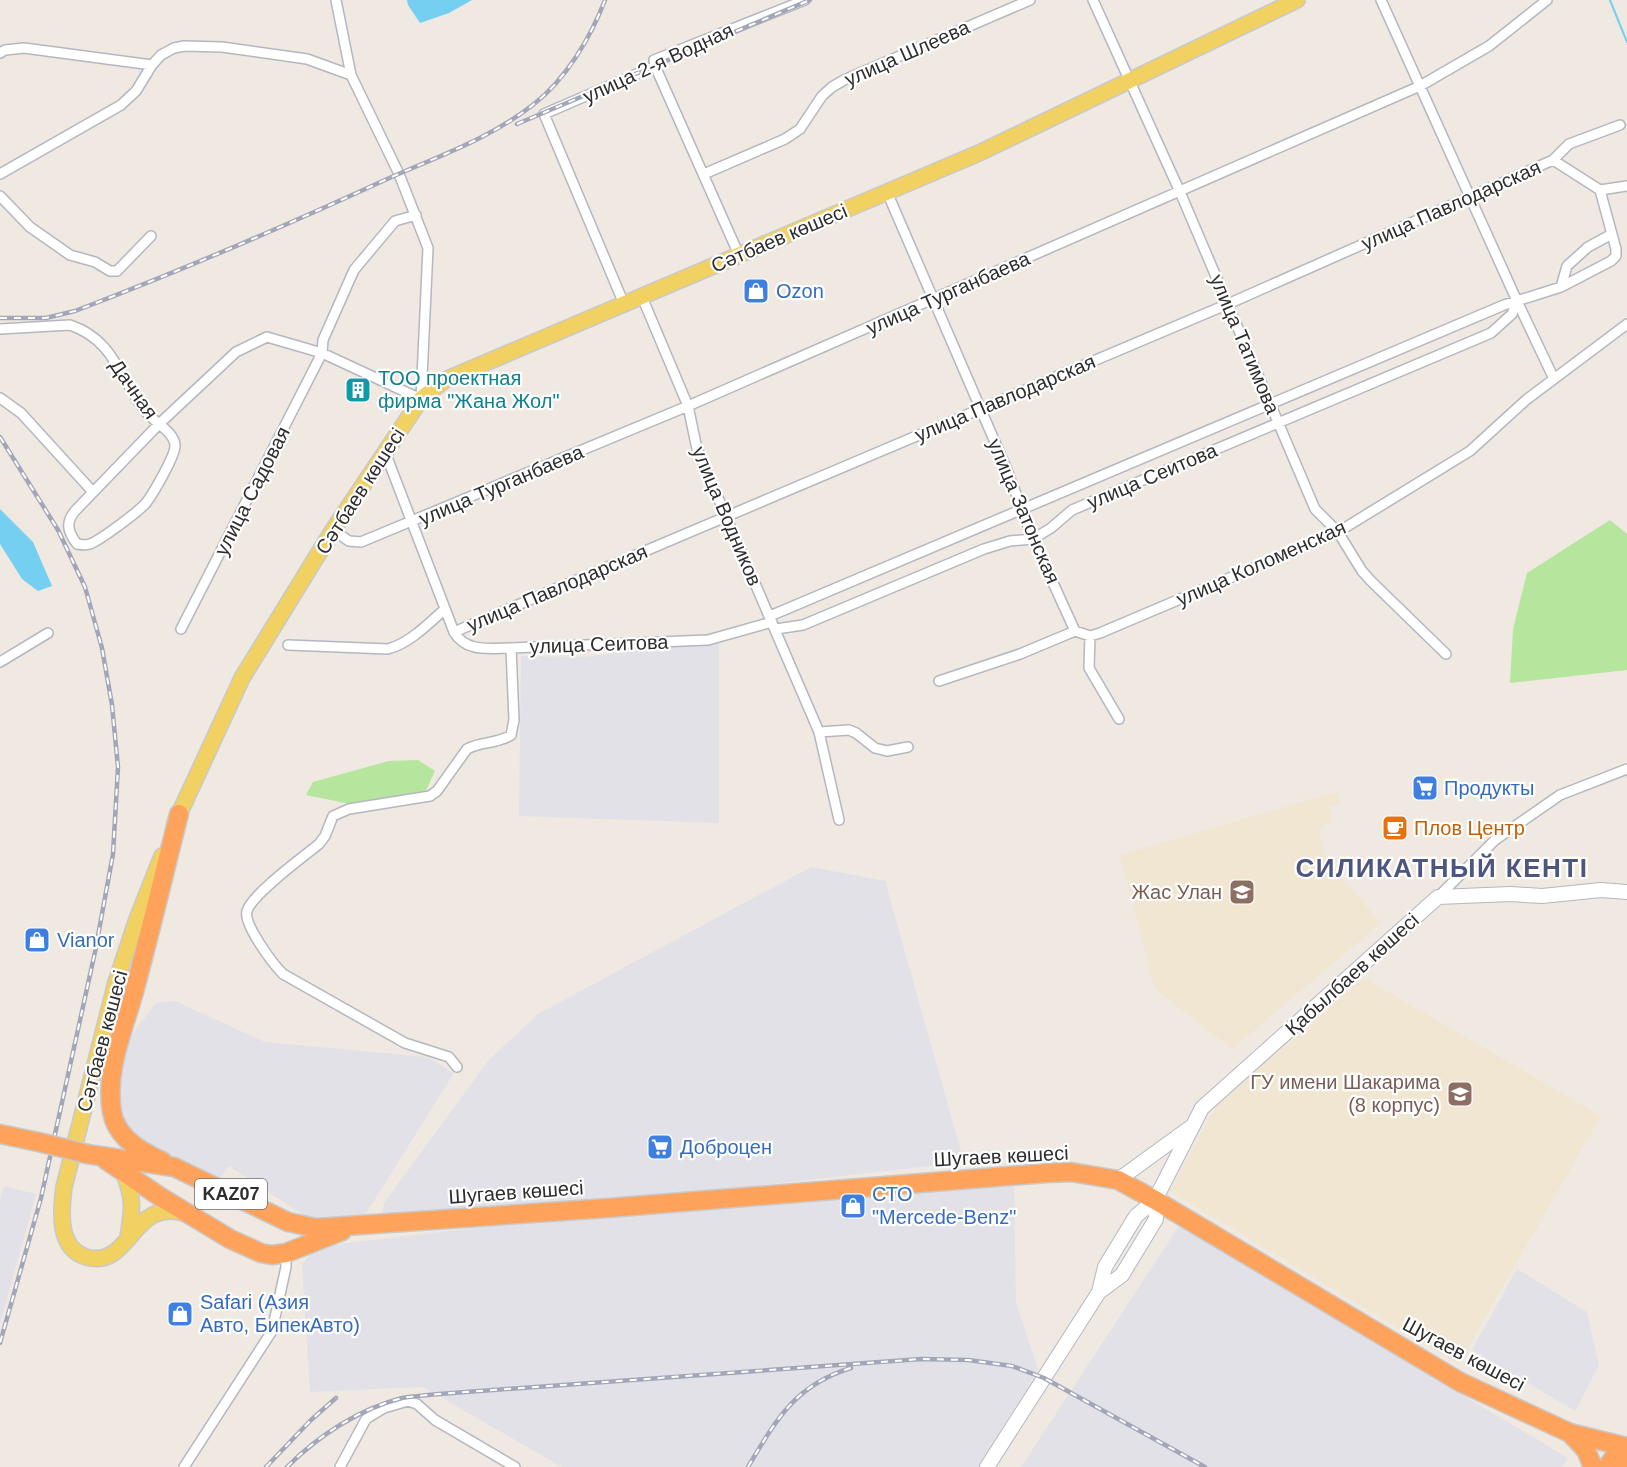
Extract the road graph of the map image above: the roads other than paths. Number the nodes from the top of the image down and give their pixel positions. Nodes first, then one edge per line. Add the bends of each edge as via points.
1 (336, 0) edge
2 (805, 0) edge
3 (1030, 0) edge
4 (1093, 0) edge
5 (1297, 0) edge
6 (1382, 0) edge
7 (1547, 0) edge
8 (0, 53) edge
9 (152, 65) junction
10 (656, 66) junction
11 (351, 75) junction
12 (1130, 80) junction
13 (1420, 86) junction
14 (1620, 125) dead end
15 (1553, 160) junction
16 (0, 174) edge
17 (704, 174) junction
18 (1627, 186) edge
19 (1600, 190) junction
20 (887, 192) junction
21 (1180, 192) junction
22 (0, 196) edge
23 (1470, 197) junction
24 (417, 215) junction
25 (1612, 234) junction
26 (151, 236) dead end
27 (739, 255) junction
28 (1561, 287) junction
29 (642, 297) junction
30 (934, 300) junction
31 (1517, 301) junction
32 (624, 304) junction
33 (1228, 304) junction
34 (1627, 324) edge
35 (0, 329) edge
36 (322, 353) junction
37 (1554, 379) junction
38 (0, 398) edge
39 (421, 399) junction
40 (1269, 404) junction
41 (688, 406) junction
42 (981, 408) junction
43 (1278, 422) junction
44 (159, 424) junction
45 (385, 452) junction
46 (93, 492) junction
47 (1021, 509) junction
48 (727, 516) junction
49 (411, 522) junction
50 (333, 530) junction
51 (1338, 532) junction
52 (1033, 539) junction
53 (445, 609) junction
54 (773, 623) junction
55 (181, 629) dead end
56 (1075, 631) junction
57 (454, 632) junction
58 (48, 633) dead end
59 (1090, 636) junction
60 (288, 645) dead end
61 (511, 648) junction
62 (1446, 654) dead end
63 (0, 662) edge
64 (939, 681) dead end
65 (1119, 719) dead end
66 (819, 732) junction
67 (908, 747) dead end
68 (1627, 769) edge
69 (179, 814) junction
70 (839, 820) dead end
71 (1627, 892) edge
72 (1438, 897) junction
73 (457, 1067) dead end
74 (1193, 1126) junction
75 (0, 1134) edge
76 (94, 1156) junction
77 (174, 1167) junction
78 (122, 1169) junction
79 (1118, 1180) junction
80 (159, 1196) junction
81 (1155, 1200) junction
82 (191, 1215) junction
83 (288, 1222) junction
84 (352, 1227) junction
85 (128, 1237) junction
86 (286, 1253) junction
87 (1570, 1433) junction
88 (1626, 1449) edge
89 (184, 1467) edge
90 (340, 1467) edge
91 (515, 1467) edge
92 (987, 1467) edge
93 (1593, 1467) edge
94 (1608, 1467) edge
95 (1622, 1467) edge

1 - 11 street
2 - 10 street, улица 2-я Водная via 654,60
3 - 17 street, улица Шлеева via 844,80 822,96 800,129
4 - 12 street, улица Татимова
5 - 12 main road, Сәтбаев көшесі
6 - 13 street
7 - 13 street, улица Турганбаева via 1489,46
8 - 9 street via 24,48
9 - 11 street via 174,48 222,47 308,59
9 - 16 street via 136,91 121,105
10 - 17 street
10 - 32 street, улица 2-я Водная via 544,114
11 - 24 street
12 - 20 main road, Сәтбаев көшесі via 979,153
12 - 21 street, улица Татимова
13 - 21 street, улица Турганбаева
13 - 23 street
14 - 15 street, улица Павлодарская via 1569,144
15 - 19 street, улица Павлодарская
15 - 23 street, улица Павлодарская
17 - 27 street
18 - 19 street
19 - 25 street, улица Сеитова
20 - 27 main road, Сәтбаев көшесі
20 - 30 street, улица Затонская
21 - 30 street, улица Турганбаева
21 - 33 street, улица Татимова
22 - 26 street via 30,227 70,255 110,271 117,271
23 - 31 street
23 - 33 street, улица Павлодарская
24 - 36 street, улица Садовая via 395,221 354,270 323,340
24 - 39 street via 428,248
25 - 28 street via 1588,247 1567,266
25 - 28 street, улица Сеитова via 1616,256
27 - 29 main road, Сәтбаев көшесі
28 - 31 street, улица Сеитова
29 - 32 main road, Сәтбаев көшесі
29 - 41 street, улица Водников
30 - 41 street, улица Турганбаева
30 - 42 street, улица Затонская
31 - 37 street
31 - 40 street, улица Сеитова
31 - 43 street, улица Сеитова via 1512,314 1491,333
32 - 39 main road, Сәтбаев көшесі via 445,380
33 - 40 street, улица Татимова
33 - 42 street, улица Павлодарская
34 - 37 street, улица Коломенская
35 - 44 street, Дачная via 70,325 81,328 103,345 146,412
36 - 39 street
36 - 44 street via 267,337 236,352
36 - 55 street, улица Садовая
37 - 51 street, улица Коломенская via 1470,451
38 - 46 street via 21,413
39 - 45 main road, Сәтбаев көшесі
40 - 43 street, улица Татимова
40 - 47 street, улица Сеитова
41 - 48 street, улица Водников via 697,449
41 - 49 street, улица Турганбаева
42 - 47 street, улица Затонская
42 - 48 street, улица Павлодарская
43 - 51 street, улица Татимова via 1315,509
43 - 52 street, улица Сеитова via 1072,510
44 - 46 street
44 - 46 street, Дачная via 174,439 176,448 145,504 104,536 91,543 77,544 68,527 69,518
45 - 49 street
45 - 50 main road, Сәтбаев көшесі
47 - 52 street, улица Затонская
47 - 54 street, улица Сеитова
48 - 54 street, улица Водников
48 - 57 street, улица Павлодарская
49 - 50 street, улица Турганбаева via 361,542 349,541
49 - 53 street
50 - 69 main road, Сәтбаев көшесі via 242,678
51 - 59 street, улица Коломенская
51 - 62 street, улица Татимова via 1371,582
52 - 54 street, улица Сеитова via 984,549 803,625
52 - 56 street, улица Затонская
53 - 57 street
53 - 60 street via 399,646 388,649
54 - 61 street, улица Сеитова via 708,640
54 - 66 street, улица Водников
56 - 59 street
56 - 64 street
57 - 61 street, улица Сеитова via 464,645
58 - 63 street
59 - 65 street via 1089,668
61 - 73 street via 511,735 467,749 430,796 349,809 333,816 325,836 254,898 246,912 247,921 283,974 405,1043 449,1057
66 - 67 street via 849,730 886,751
66 - 70 street, улица Водников
68 - 72 street via 1560,795 1495,840
69 - 77 highway via 111,1072 112,1113 117,1127 135,1147
69 - 85 main road, Сәтбаев көшесі via 116,982 61,1211 64,1234 70,1246 83,1257 104,1258
71 - 72 main road
72 - 74 main road, Қабылбаев көшесі via 1202,1108
74 - 79 main road
74 - 81 main road, Қабылбаев көшесі
75 - 76 highway, Шугаев көшесі / KAZ07, bridge
76 - 77 highway, Шугаев көшесі / KAZ07
76 - 78 highway, Шугаев көшесі
77 - 80 highway, KAZ07 via 162,1169 157,1176
77 - 83 highway, Шугаев көшесі / KAZ07
78 - 80 highway, KAZ07
78 - 85 main road via 131,1190
79 - 81 highway, Шугаев көшесі / KAZ07
79 - 84 highway, Шугаев көшесі / KAZ07 via 1071,1172 1047,1173
80 - 82 highway, Шугаев көшесі / KAZ07
81 - 87 highway, Шугаев көшесі / KAZ07 via 1460,1382
81 - 92 main road, Қабылбаев көшесі via 1136,1215 1105,1268 1099,1292
82 - 85 main road, Сәтбаев көшесі via 171,1210 153,1215
82 - 86 highway, Шугаев көшесі / KAZ07 via 261,1253
83 - 84 highway, Шугаев көшесі / KAZ07 via 316,1228
83 - 86 highway, KAZ07 via 294,1229 294,1240
84 - 86 highway, Шугаев көшесі / KAZ07
86 - 89 street via 272,1331
87 - 88 highway, Шугаев көшесі / KAZ07
87 - 93 highway via 1586,1449
88 - 94 highway
88 - 95 highway
90 - 91 street via 366,1419 384,1408 408,1401

